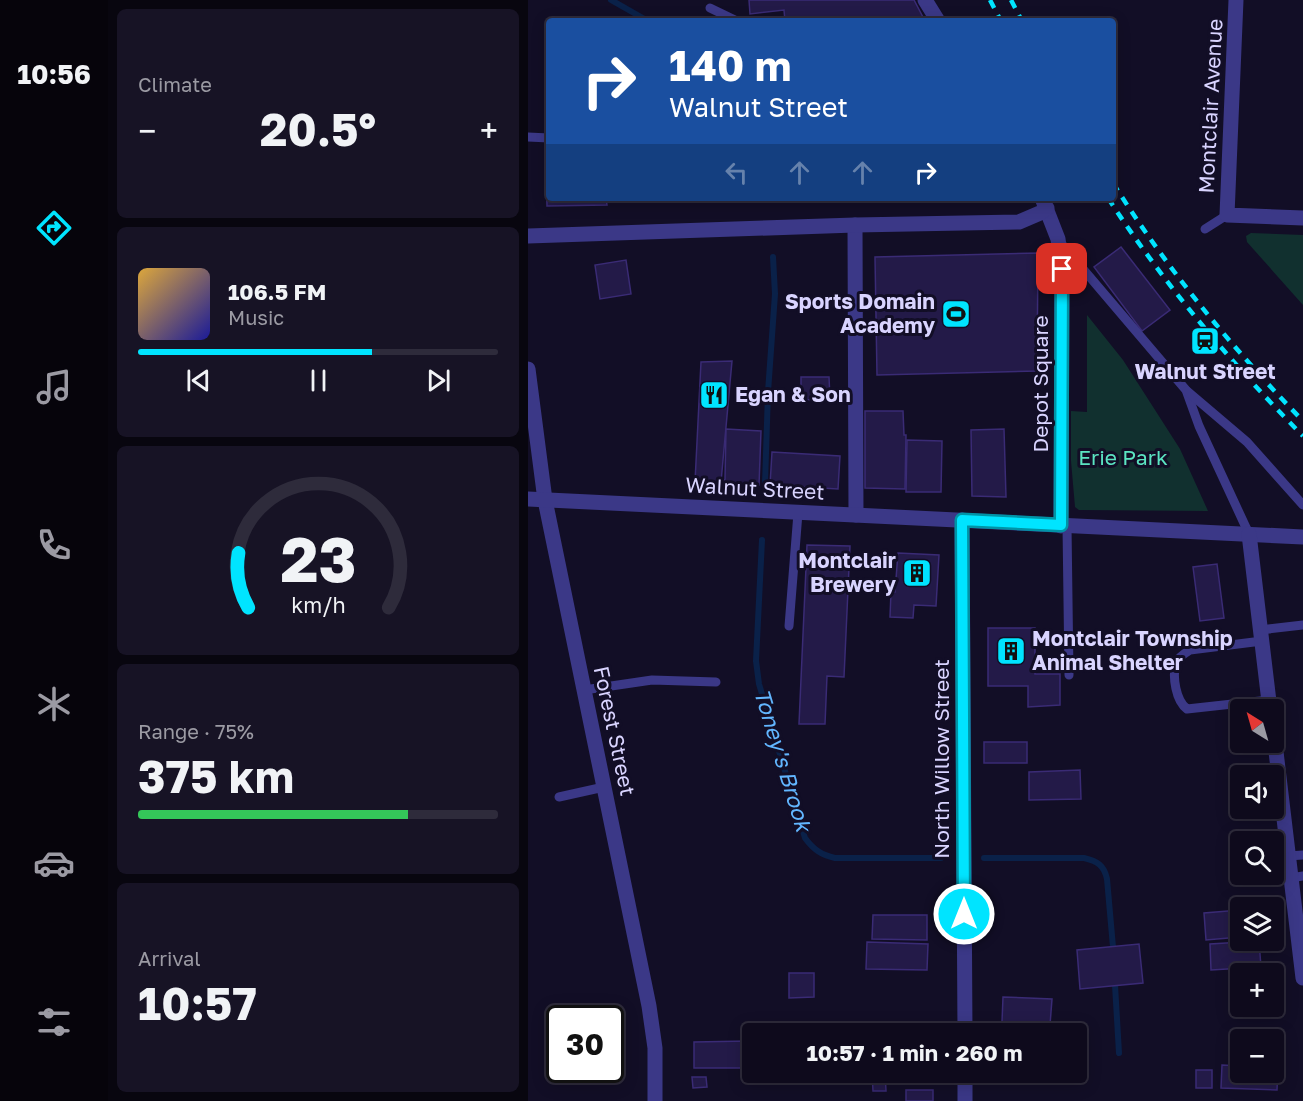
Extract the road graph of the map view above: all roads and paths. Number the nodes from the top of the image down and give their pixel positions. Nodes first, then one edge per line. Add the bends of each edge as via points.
1 (925, 0) edge
2 (1236, 0) edge
3 (710, 8) dead end
4 (731, 18) edge
5 (936, 18) edge
6 (528, 137) edge
7 (546, 138) edge
8 (1044, 203) edge
9 (1227, 215) junction
10 (1303, 218) edge
11 (855, 225) junction
12 (1205, 229) dead end
13 (528, 236) edge
14 (1058, 239) junction
15 (528, 369) edge
16 (1186, 390) junction
17 (528, 499) edge
18 (545, 500) junction
19 (1303, 505) edge
20 (798, 513) junction
21 (856, 515) junction
22 (962, 520) junction
23 (1064, 526) junction
24 (1249, 534) junction
25 (1303, 537) edge
26 (1303, 625) edge
27 (789, 626) dead end
28 (1261, 636) junction
29 (1069, 675) dead end
30 (716, 682) dead end
31 (584, 690) junction
32 (1269, 699) edge
33 (1230, 707) edge
34 (1277, 753) edge
35 (604, 787) junction
36 (559, 796) dead end
37 (1296, 855) edge
38 (1297, 877) edge
39 (1300, 926) edge
40 (1303, 978) edge
41 (965, 1023) edge
42 (965, 1083) edge
43 (655, 1101) edge
44 (965, 1101) edge

1 - 5 street
2 - 9 street, Montclair Avenue
3 - 4 lane
6 - 7 lane
8 - 11 street via 1034,216 1019,222
8 - 14 street, Depot Square
9 - 10 street
9 - 12 lane
11 - 13 street
11 - 21 street
14 - 16 lane
14 - 23 street, Depot Square via 1062,269
15 - 18 street, Forest Street
16 - 19 lane via 1247,442
16 - 24 lane
17 - 18 street, Walnut Street
18 - 20 street, Walnut Street
18 - 31 street, Forest Street
20 - 21 street, Walnut Street
20 - 27 lane
21 - 22 street, Walnut Street
22 - 23 street, Walnut Street
22 - 41 street, North Willow Street
23 - 24 street, Walnut Street
23 - 29 lane
24 - 25 street, Walnut Street
24 - 28 street
26 - 28 lane
28 - 32 street
28 - 33 lane via 1190,650 1176,663 1176,694 1180,704 1187,709
30 - 31 lane via 652,680
31 - 35 street, Forest Street
34 - 37 street
35 - 36 lane
35 - 43 street, Forest Street via 649,1006 655,1048
37 - 38 street
38 - 39 street
39 - 40 street
42 - 44 street

